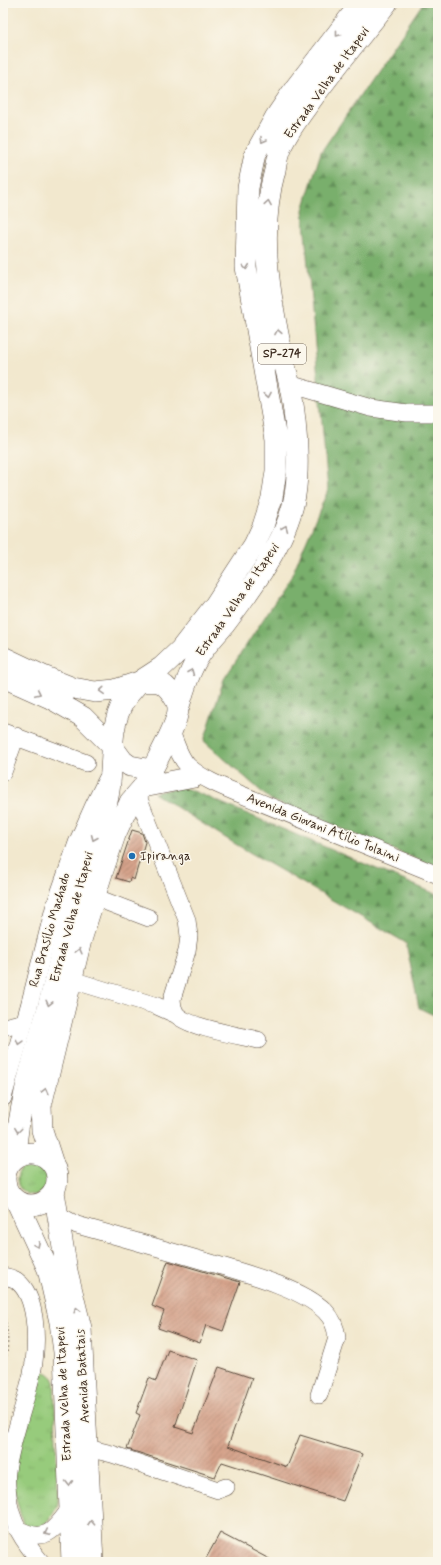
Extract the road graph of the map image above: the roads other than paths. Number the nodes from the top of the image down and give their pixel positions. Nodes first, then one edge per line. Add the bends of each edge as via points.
1 (362, 3) edge
2 (388, 3) edge
3 (289, 384) junction
4 (438, 413) edge
5 (3, 657) edge
6 (3, 677) edge
7 (139, 682) junction
8 (178, 709) junction
9 (171, 732) junction
10 (9, 734) edge
11 (112, 746) junction
12 (86, 763) dead end
13 (111, 767) junction
14 (3, 772) edge
15 (201, 778) junction
16 (145, 779) junction
17 (438, 875) edge
18 (94, 897) junction
19 (148, 918) dead end
20 (72, 980) junction
21 (177, 1015) junction
22 (25, 1022) junction
23 (3, 1027) edge
24 (258, 1040) dead end
25 (3, 1098) edge
26 (8, 1164) edge
27 (53, 1164) junction
28 (54, 1192) junction
29 (18, 1205) junction
30 (58, 1215) junction
31 (3, 1276) edge
32 (319, 1395) dead end
33 (87, 1448) junction
34 (226, 1487) dead end
35 (69, 1510) junction
36 (16, 1528) junction
37 (41, 1562) edge
38 (72, 1562) edge
39 (93, 1562) edge

1 -> 7 main road, Estrada Velha de Itapevi / SP-274 via 296,87 255,154 246,223 246,267 276,439 276,471 272,498 263,526 216,605 180,650 162,667
3 -> 2 main road, Estrada Velha de Itapevi / SP-274 via 266,257 266,217 280,148 333,71
3 - 4 street via 371,408 407,413
8 -> 3 main road, Estrada Velha de Itapevi / SP-274 via 191,670 199,656 225,624 270,559 290,514 297,474
7 -> 5 main road via 95,692 73,688
6 -> 11 main road via 50,698 83,717
7 - 8 main road via 156,681 165,685 174,697
7 - 11 main road, Estrada Velha de Itapevi via 124,701
8 - 9 main road, Estrada Velha de Itapevi
9 - 15 street, Avenida Giovani Atílio Tolaini via 180,754
9 - 16 main road, Estrada Velha de Itapevi
10 - 12 street
10 - 14 street
11 - 13 main road, Estrada Velha de Itapevi
11 - 16 main road via 123,761
13 - 22 street, Rua Brasílio Machado via 77,843 54,908
13 -> 26 main road, Estrada Velha de Itapevi via 110,790 77,890 26,1084
15 - 16 main road
15 - 17 street, Avenida Giovani Atílio Tolaini
16 - 18 main road, Estrada Velha de Itapevi via 130,802 115,835
16 - 21 street via 187,920 187,951 172,999
18 - 19 street
20 -> 18 main road, Estrada Velha de Itapevi
20 - 21 street
27 -> 20 main road, Estrada Velha de Itapevi via 42,1130 41,1106
21 - 24 street via 195,1025
22 - 23 street
22 -> 25 street, Rua Brasílio Machado
26 - 27 main road via 22,1154 30,1153 44,1156
26 - 29 main road via 5,1181 10,1195
27 - 28 main road via 58,1178
28 - 29 main road via 38,1204
28 - 30 main road, Avenida Batatais
29 -> 35 main road, Estrada Velha de Itapevi via 48,1269 60,1322 64,1352
30 - 32 street via 76,1225 263,1279 301,1295 324,1310 337,1329 337,1338
33 -> 30 main road, Avenida Batatais via 81,1328 67,1271
31 - 36 street via 16,1280 23,1287 35,1322 34,1362 7,1472 7,1494
33 - 34 street via 218,1490
39 -> 33 main road, Avenida Batatais
35 -> 36 street via 52,1531 46,1534 39,1536
35 - 38 main road, Estrada Velha de Itapevi
36 - 37 street

